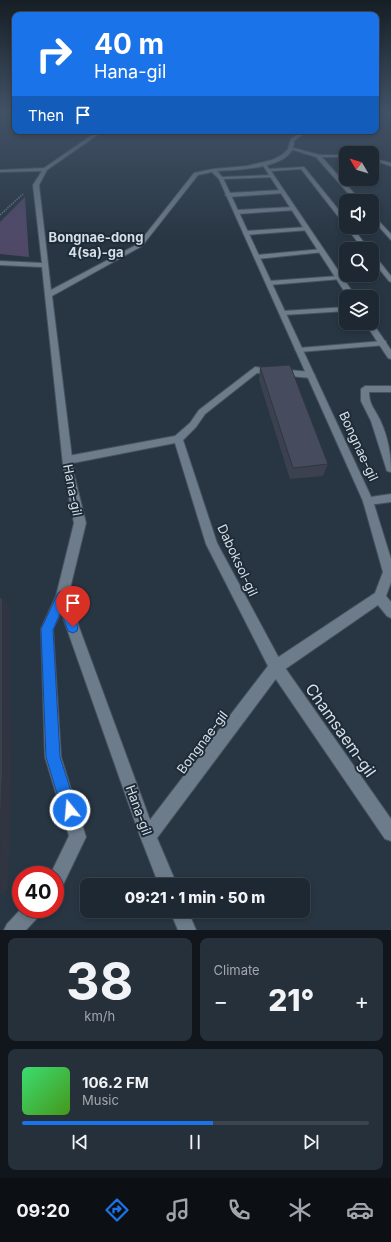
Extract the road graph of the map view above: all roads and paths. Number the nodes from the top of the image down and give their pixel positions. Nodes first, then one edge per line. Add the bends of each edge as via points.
1 (63, 155) edge
2 (285, 155) edge
3 (318, 156) joint
4 (339, 156) edge
5 (379, 161) edge
6 (391, 164) edge
7 (266, 167) junction
8 (45, 169) junction
9 (213, 170) junction
10 (0, 171) edge
11 (272, 176) junction
12 (221, 178) junction
13 (36, 185) junction
14 (282, 192) junction
15 (352, 194) edge
16 (228, 195) junction
17 (294, 209) junction
18 (237, 212) junction
19 (0, 215) edge
20 (339, 215) edge
21 (379, 224) edge
22 (307, 229) junction
23 (246, 233) junction
24 (354, 234) edge
25 (391, 238) edge
26 (361, 242) edge
27 (322, 251) junction
28 (257, 257) junction
29 (0, 263) edge
30 (45, 265) junction
31 (379, 265) edge
32 (339, 278) joint
33 (391, 280) edge
34 (269, 283) junction
35 (48, 295) junction
36 (339, 309) edge
37 (283, 313) junction
38 (374, 330) edge
39 (383, 343) junction
40 (299, 350) junction
41 (391, 356) edge
42 (311, 375) junction
43 (391, 389) edge
44 (178, 439) junction
45 (68, 460) junction
46 (391, 468) edge
47 (391, 498) edge
48 (368, 501) junction
49 (62, 597) junction
50 (378, 597) junction
51 (391, 612) edge
52 (276, 667) junction
53 (391, 833) edge
54 (148, 836) junction
55 (64, 866) edge
56 (165, 878) edge
57 (25, 918) edge
58 (182, 918) edge
59 (13, 930) edge
60 (187, 930) edge

1 - 8 main road
2 - 7 main road
3 - 4 main road
3 - 15 main road
5 - 6 main road
7 - 9 main road
7 - 11 main road
7 - 20 main road via 302,168
8 - 10 main road
8 - 13 main road
9 - 12 main road, Bongnae-gil
9 - 35 main road via 196,174 140,245
11 - 12 main road
11 - 14 main road
12 - 16 main road, Bongnae-gil
13 - 19 path
13 - 30 main road, Hana-gil
14 - 16 main road
14 - 17 main road
16 - 18 main road, Bongnae-gil
17 - 18 main road
17 - 22 main road
18 - 23 main road, Bongnae-gil
21 - 25 main road
22 - 23 main road
22 - 27 main road
23 - 28 main road, Bongnae-gil
24 - 26 main road
27 - 28 main road
27 - 32 main road
28 - 34 main road, Bongnae-gil
29 - 30 main road
30 - 35 main road, Hana-gil
31 - 33 main road
32 - 34 main road
34 - 37 main road, Bongnae-gil
35 - 45 main road, Hana-gil
36 - 37 main road
37 - 40 main road, Bongnae-gil
38 - 39 main road
39 - 40 main road
39 - 41 main road
40 - 42 main road, Bongnae-gil
42 - 44 main road via 255,370 202,412
42 - 48 main road, Bongnae-gil
43 - 46 main road via 365,390 365,401 376,421
44 - 45 main road
44 - 52 main road, Daboksol-gil via 212,544
45 - 49 main road, Hana-gil via 80,523
47 - 48 main road
48 - 50 main road, Bongnae-gil via 389,572
49 - 54 main road, Hana-gil
49 - 55 main road via 47,629 53,757 78,837
50 - 51 main road
50 - 52 main road, Bongnae-gil
52 - 53 main road, Chamsaem-gil
52 - 54 main road, Bongnae-gil
54 - 56 main road, Hana-gil
57 - 59 main road
58 - 60 main road

